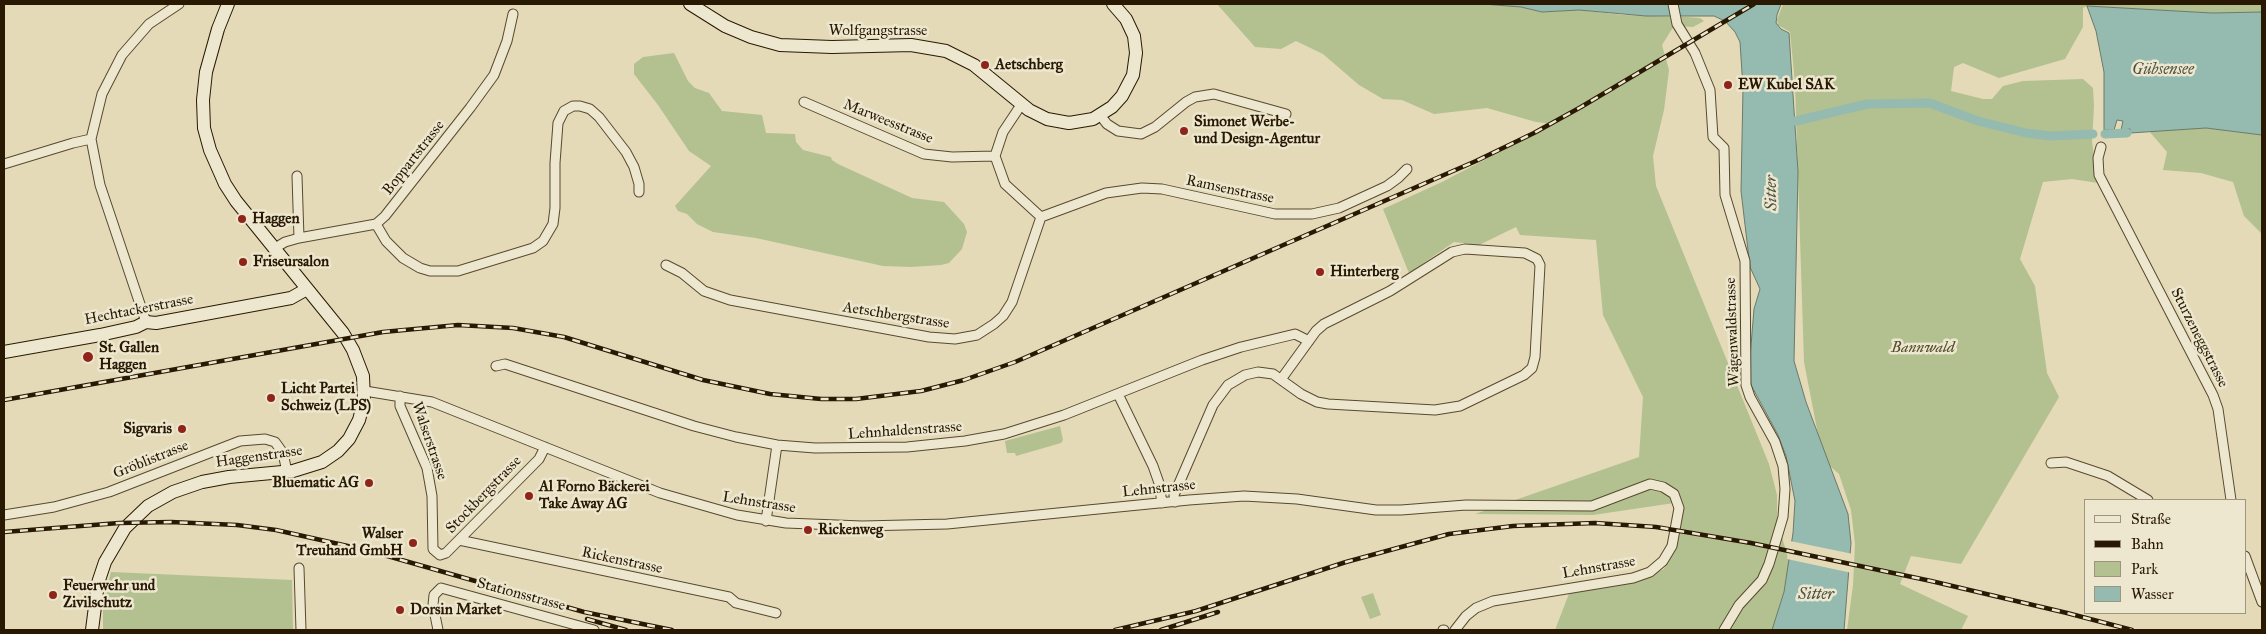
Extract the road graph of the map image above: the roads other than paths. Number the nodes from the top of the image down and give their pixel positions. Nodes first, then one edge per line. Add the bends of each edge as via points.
1 (179, 4) edge
2 (228, 4) edge
3 (690, 4) edge
4 (1113, 4) edge
5 (1673, 4) edge
6 (513, 14) dead end
7 (804, 102) dead end
8 (1021, 105) junction
9 (1286, 114) dead end
10 (1100, 115) junction
11 (91, 139) junction
12 (2101, 147) dead end
13 (995, 156) junction
14 (4, 164) edge
15 (1406, 168) dead end
16 (297, 176) dead end
17 (639, 192) dead end
18 (1041, 217) junction
19 (376, 224) junction
20 (299, 238) junction
21 (275, 248) junction
22 (666, 265) dead end
23 (307, 289) junction
24 (146, 322) junction
25 (1309, 341) junction
26 (4, 352) edge
27 (496, 366) dead end
28 (1282, 378) junction
29 (365, 391) junction
30 (1118, 394) junction
31 (400, 396) junction
32 (777, 445) junction
33 (545, 447) junction
34 (2051, 463) dead end
35 (287, 472) junction
36 (2146, 499) edge
37 (2231, 499) edge
38 (1175, 502) junction
39 (1162, 503) junction
40 (4, 515) edge
41 (766, 521) junction
42 (459, 540) junction
43 (437, 554) joint
44 (2246, 559) edge
45 (299, 568) dead end
46 (2262, 602) edge
47 (776, 613) dead end
48 (92, 630) edge
49 (300, 630) edge
50 (438, 630) edge
51 (594, 630) edge
52 (1456, 630) edge
53 (1724, 630) edge

1 - 11 street via 160,14 130,44 113,68 99,104
2 - 21 street, Haggenstrasse via 206,72 204,128 225,184
3 - 8 street, Wolfgangstrasse via 725,26 780,45 911,45 946,51 974,65
4 - 10 street, Wolfgangstrasse via 1130,27 1136,46 1136,60 1133,75 1122,96
5 - 53 street, Wägenwaldstrasse via 1677,24 1696,53 1710,90 1713,137 1724,148 1725,195 1745,261 1746,385 1775,442 1783,466 1785,489 1783,517 1769,564 1762,580 1739,605
6 - 19 street, Boppartstrasse via 507,42 494,75
7 - 13 street, Marweesstrasse via 924,154
8 - 10 street, Wolfgangstrasse via 1038,115 1062,122 1086,121
8 - 13 street via 1000,137
9 - 10 street via 1214,94 1186,102 1156,128 1142,134 1118,131
11 - 14 street
11 - 24 street via 100,185
12 - 37 street, Sturzeneggstrasse via 2099,176 2213,394
13 - 18 street via 1005,184
15 - 18 street, Ramsenstrasse via 1387,186 1339,208 1312,214 1275,214 1142,188 1106,193
16 - 20 street
17 - 19 street via 640,184 626,152 590,109 573,106 564,111 558,122 553,224 533,248 458,271 430,271 403,258 386,241
18 - 22 street, Aetschbergstrasse via 1009,308 986,330 966,338 929,337 721,298 704,291
19 - 20 street
20 - 21 street
21 - 23 street, Haggenstrasse
23 - 24 street, Hechtackerstrasse via 291,298 156,323
23 - 29 street, Haggenstrasse via 353,350
24 - 26 street, Hechtackerstrasse via 133,328
25 - 28 street
25 - 28 street via 1324,324 1390,291 1456,250 1525,253 1537,259 1540,265 1532,368 1471,401 1435,410 1328,404 1301,394
25 - 30 street, Lehnhaldenstrasse via 1295,334 1241,347
27 - 32 street, Lehnhaldenstrasse via 506,364 715,432
28 - 38 street via 1266,372 1252,373 1238,378 1223,390 1199,434 1174,495
29 - 31 street, Lehnstrasse
29 - 35 street, Haggenstrasse via 359,420 344,445 322,462
30 - 32 street, Lehnhaldenstrasse via 1032,426 964,442 868,448
30 - 39 street via 1153,466
31 - 33 street, Lehnstrasse via 432,402
31 - 43 street, Walserstrasse via 400,406 428,475 432,496 433,549
32 - 41 street
33 - 41 street, Lehnstrasse via 681,500
33 - 42 street, Stockbergstrasse via 539,459
34 - 36 street via 2066,462 2108,476
35 - 40 street, Gröblistrasse via 283,453 275,442 265,439 240,441 109,492 54,507
35 - 48 street, Haggenstrasse via 202,482 173,492 148,506 125,528 105,562 94,605
38 - 39 street, Lehnstrasse
38 - 52 street, Lehnstrasse via 1244,496 1402,510 1466,505 1592,506 1650,484 1663,486 1674,494 1678,508 1672,546 1663,561 1650,572 1633,578 1493,601 1476,608
39 - 41 street, Lehnstrasse via 947,524 822,525
42 - 43 street, Stockbergstrasse via 445,554
42 - 47 street, Rickenstrasse via 729,598 736,603
44 - 46 street
45 - 49 street
50 - 51 street, Stationsstrasse via 433,605 434,595 441,588

